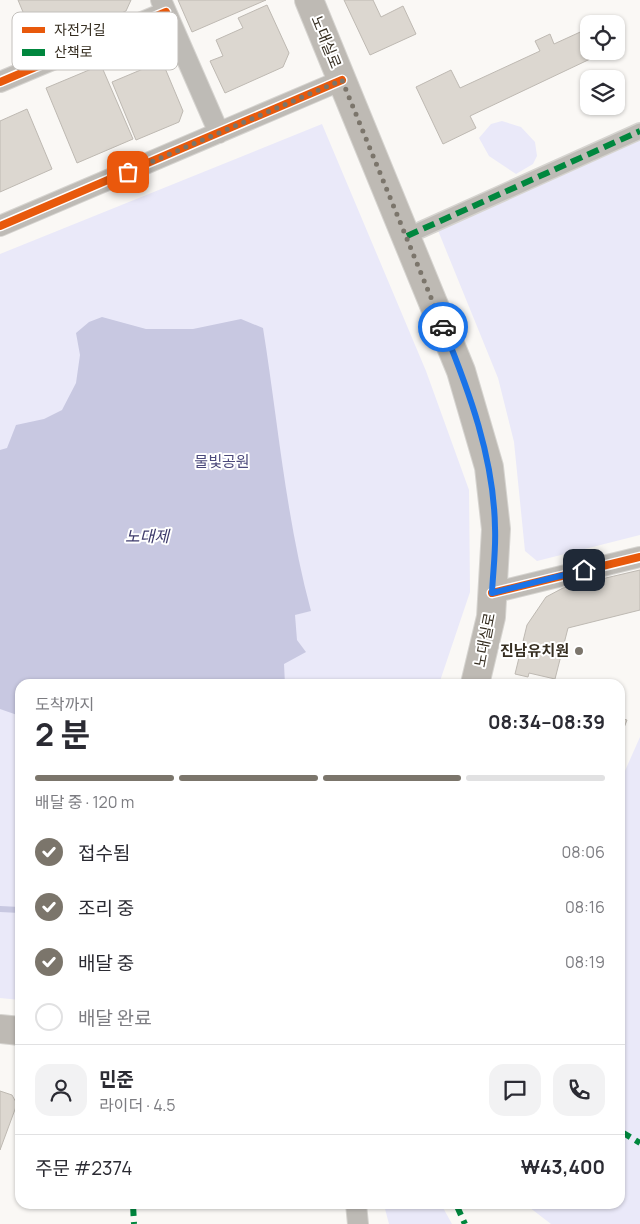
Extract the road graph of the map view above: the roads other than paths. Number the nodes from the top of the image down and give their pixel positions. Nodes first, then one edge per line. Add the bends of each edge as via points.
1 (309, 0) edge
2 (163, 6) edge
3 (150, 12) edge
4 (178, 40) edge
5 (26, 70) edge
6 (342, 80) junction
7 (0, 82) edge
8 (640, 131) edge
9 (219, 133) junction
10 (0, 226) edge
11 (407, 236) junction
12 (640, 557) edge
13 (492, 593) junction
14 (476, 679) edge
15 (0, 1029) edge
16 (15, 1030) edge
17 (356, 1209) edge
18 (358, 1224) edge

1 - 6 main road, 노대실로
2 - 3 street
4 - 9 street
5 - 7 street
6 - 9 street
6 - 11 main road, 노대실로
8 - 11 street
9 - 10 street
11 - 13 main road, 노대실로 via 461,371 489,466 496,528
12 - 13 street
13 - 14 main road, 노대실로 via 491,617
15 - 16 main road
17 - 18 street

